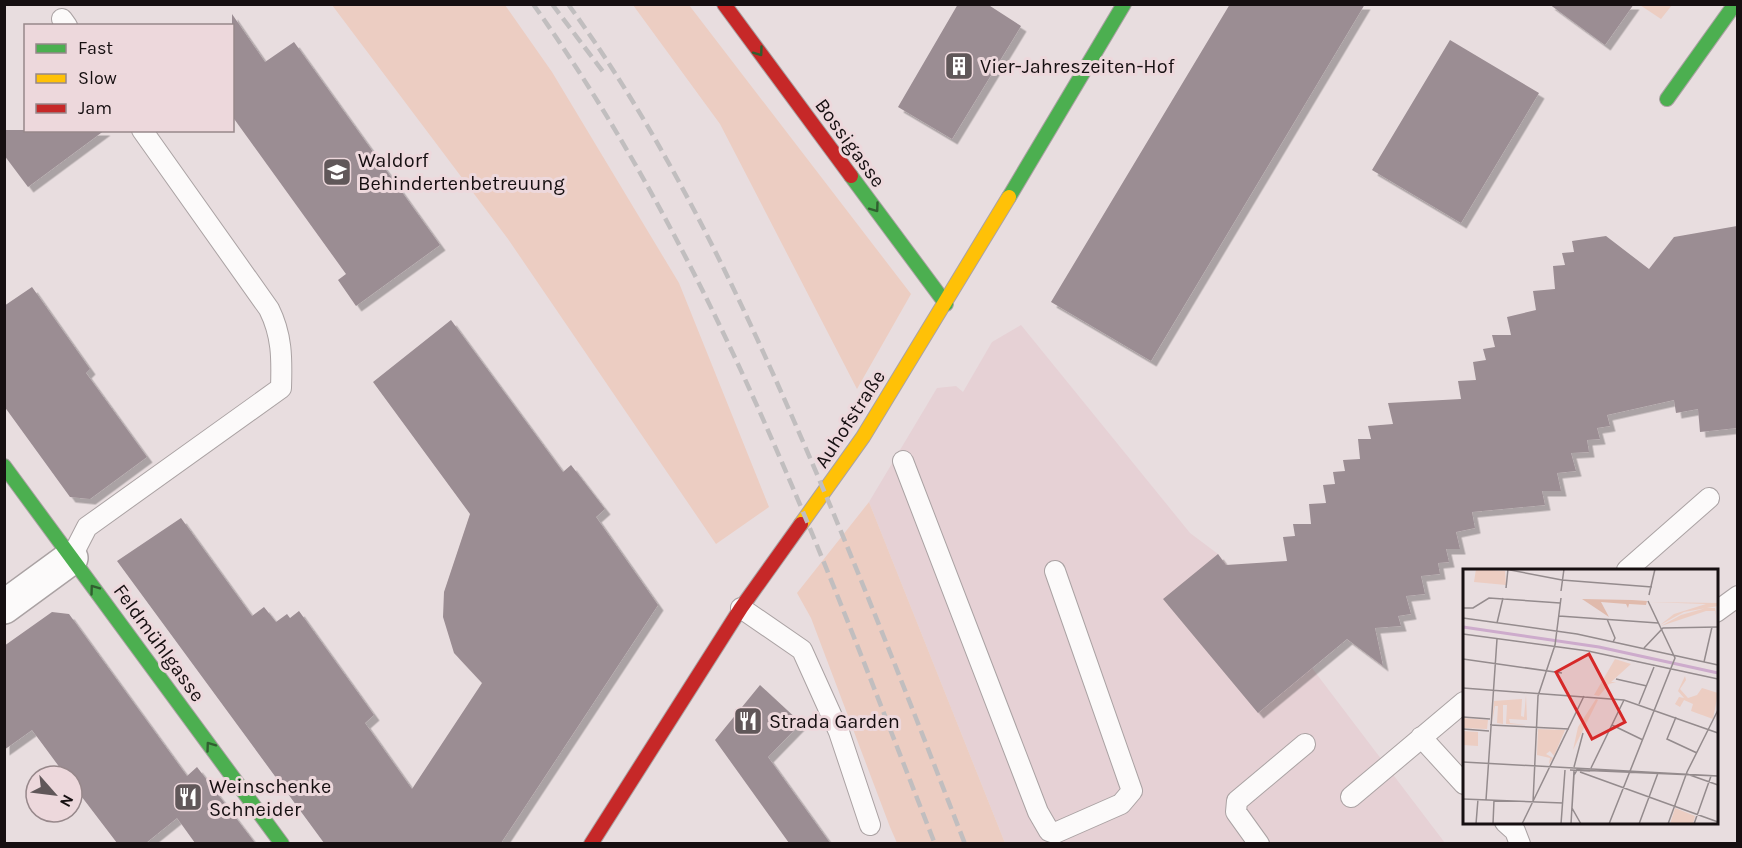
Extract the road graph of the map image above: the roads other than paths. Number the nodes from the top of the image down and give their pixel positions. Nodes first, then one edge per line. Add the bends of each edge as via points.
1 (724, 4) edge
2 (1125, 4) edge
3 (1735, 4) edge
4 (1666, 99) dead end
5 (143, 132) edge
6 (946, 304) junction
7 (903, 461) dead end
8 (4, 466) edge
9 (1709, 498) dead end
10 (71, 558) junction
11 (1637, 568) edge
12 (1055, 571) dead end
13 (1737, 596) edge
14 (4, 607) edge
15 (741, 608) junction
16 (1718, 610) edge
17 (1463, 703) edge
18 (1421, 737) junction
19 (1305, 744) dead end
20 (1463, 783) edge
21 (1351, 797) dead end
22 (1508, 824) edge
23 (870, 825) dead end
24 (282, 843) edge
25 (591, 843) edge
26 (1259, 843) edge
27 (1520, 843) edge

1 -> 6 street, Bossigasse
2 - 6 street, Auhofstraße
3 - 4 street
5 - 10 lane via 269,309 279,329 281,387 87,527
6 - 15 street, Auhofstraße via 863,437
7 - 12 lane via 1038,812 1049,831 1055,833 1121,804 1132,791
8 - 10 street, Feldmühlgasse
9 - 11 lane
10 - 14 street
24 -> 10 street, Feldmühlgasse
13 - 16 lane
15 - 23 lane via 802,650 839,732
15 - 25 street, Auhofstraße
17 - 18 lane
18 - 20 lane
18 - 21 lane
19 - 26 lane via 1237,801 1236,813
22 - 27 lane

